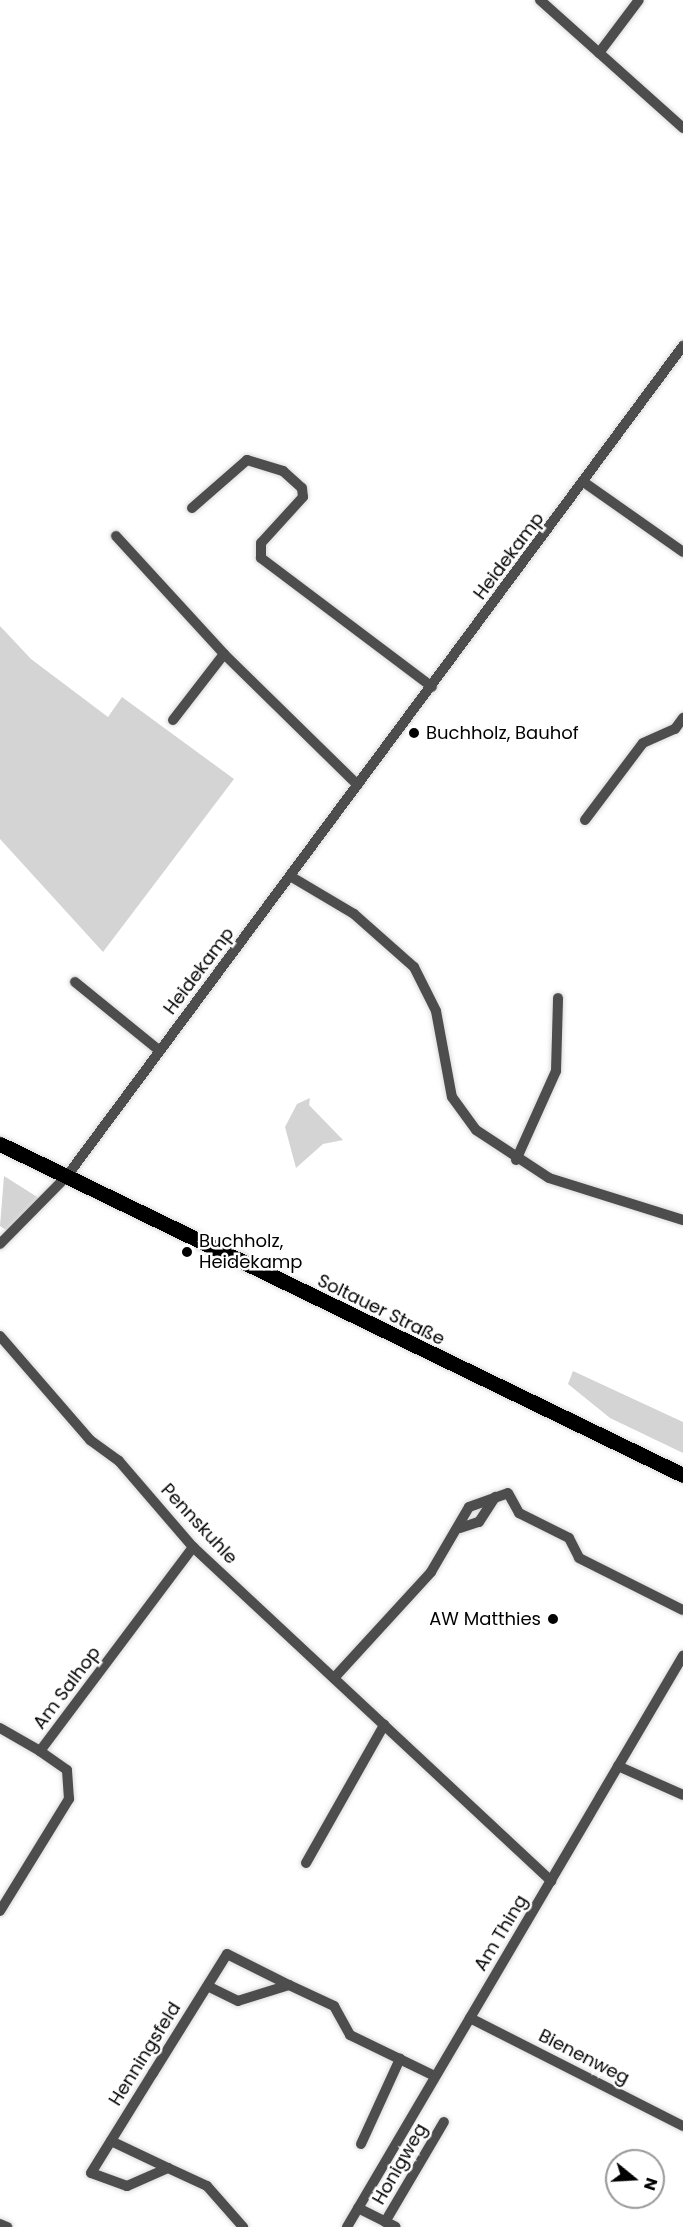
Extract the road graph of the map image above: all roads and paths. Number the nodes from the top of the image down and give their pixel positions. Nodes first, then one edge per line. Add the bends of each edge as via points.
1 (540, 0) edge
2 (639, 0) edge
3 (599, 53) junction
4 (683, 129) edge
5 (683, 346) edge
6 (585, 483) junction
7 (192, 508) dead end
8 (116, 536) dead end
9 (683, 552) edge
10 (224, 654) junction
11 (432, 687) junction
12 (683, 718) edge
13 (173, 720) dead end
14 (358, 785) junction
15 (585, 820) dead end
16 (290, 876) junction
17 (75, 982) dead end
18 (558, 998) dead end
19 (160, 1051) junction
20 (0, 1144) edge
21 (516, 1160) junction
22 (67, 1176) junction
23 (683, 1220) edge
24 (0, 1244) edge
25 (0, 1336) edge
26 (683, 1475) edge
27 (495, 1497) junction
28 (460, 1528) junction
29 (193, 1546) junction
30 (683, 1610) edge
31 (681, 1663) edge
32 (334, 1678) junction
33 (384, 1725) junction
34 (0, 1728) edge
35 (40, 1751) junction
36 (618, 1766) junction
37 (683, 1795) edge
38 (306, 1863) dead end
39 (551, 1881) junction
40 (0, 1911) edge
41 (289, 1985) junction
42 (207, 1986) junction
43 (470, 2018) junction
44 (400, 2059) junction
45 (435, 2076) junction
46 (444, 2122) dead end
47 (683, 2126) edge
48 (111, 2141) junction
49 (361, 2144) dead end
50 (168, 2168) junction
51 (358, 2208) junction
52 (386, 2222) junction
53 (0, 2224) edge
54 (7, 2227) edge
55 (243, 2227) edge
56 (346, 2227) edge
57 (396, 2227) edge

1 - 3 street
2 - 3 street
3 - 4 street
5 - 6 street, Heidekamp
6 - 9 street
6 - 11 street, Heidekamp
7 - 11 street via 247,460 283,471 302,488 303,497 261,543 261,558
8 - 10 street
10 - 13 street
10 - 14 street
11 - 14 street, Heidekamp
12 - 15 street via 675,729 643,743
14 - 16 street, Heidekamp
16 - 19 street, Heidekamp
16 - 21 street via 354,914 414,967 436,1011 452,1097 476,1130
17 - 19 street
18 - 21 street via 556,1071
19 - 22 street, Heidekamp
20 - 22 main road, Soltauer Straße
21 - 23 street via 575,1189
22 - 24 street, Heidekamp
22 - 26 main road, Soltauer Straße
25 - 29 street, Pennskuhle via 90,1440 120,1461
27 - 28 street via 479,1522
27 - 28 street via 469,1507
27 - 30 street via 508,1492 519,1513 569,1538 579,1558
28 - 32 street via 425,1579
29 - 32 street, Pennskuhle
29 - 35 street, Am Salhop
31 - 36 street, Am Thing
32 - 33 street, Pennskuhle
33 - 38 street
33 - 39 street, Pennskuhle
34 - 35 street
35 - 40 street, Am Salhop via 67,1770 69,1799
36 - 37 street
36 - 39 street, Am Thing
39 - 43 street, Am Thing
41 - 42 street via 238,2001
41 - 42 street, Henningsfeld via 227,1954
41 - 44 street, Henningsfeld via 334,2006 350,2035
42 - 48 street, Henningsfeld
43 - 45 street, Am Thing
43 - 47 street, Bienenweg
44 - 45 street, Henningsfeld
44 - 49 street
45 - 51 street, Am Thing
46 - 52 street, Honigweg
48 - 50 street
48 - 50 street, Henningsfeld via 91,2173 116,2185 142,2183
50 - 55 street via 207,2186
51 - 52 street, Honigweg
51 - 56 street, Am Thing
52 - 57 street, Honigweg
53 - 54 street

